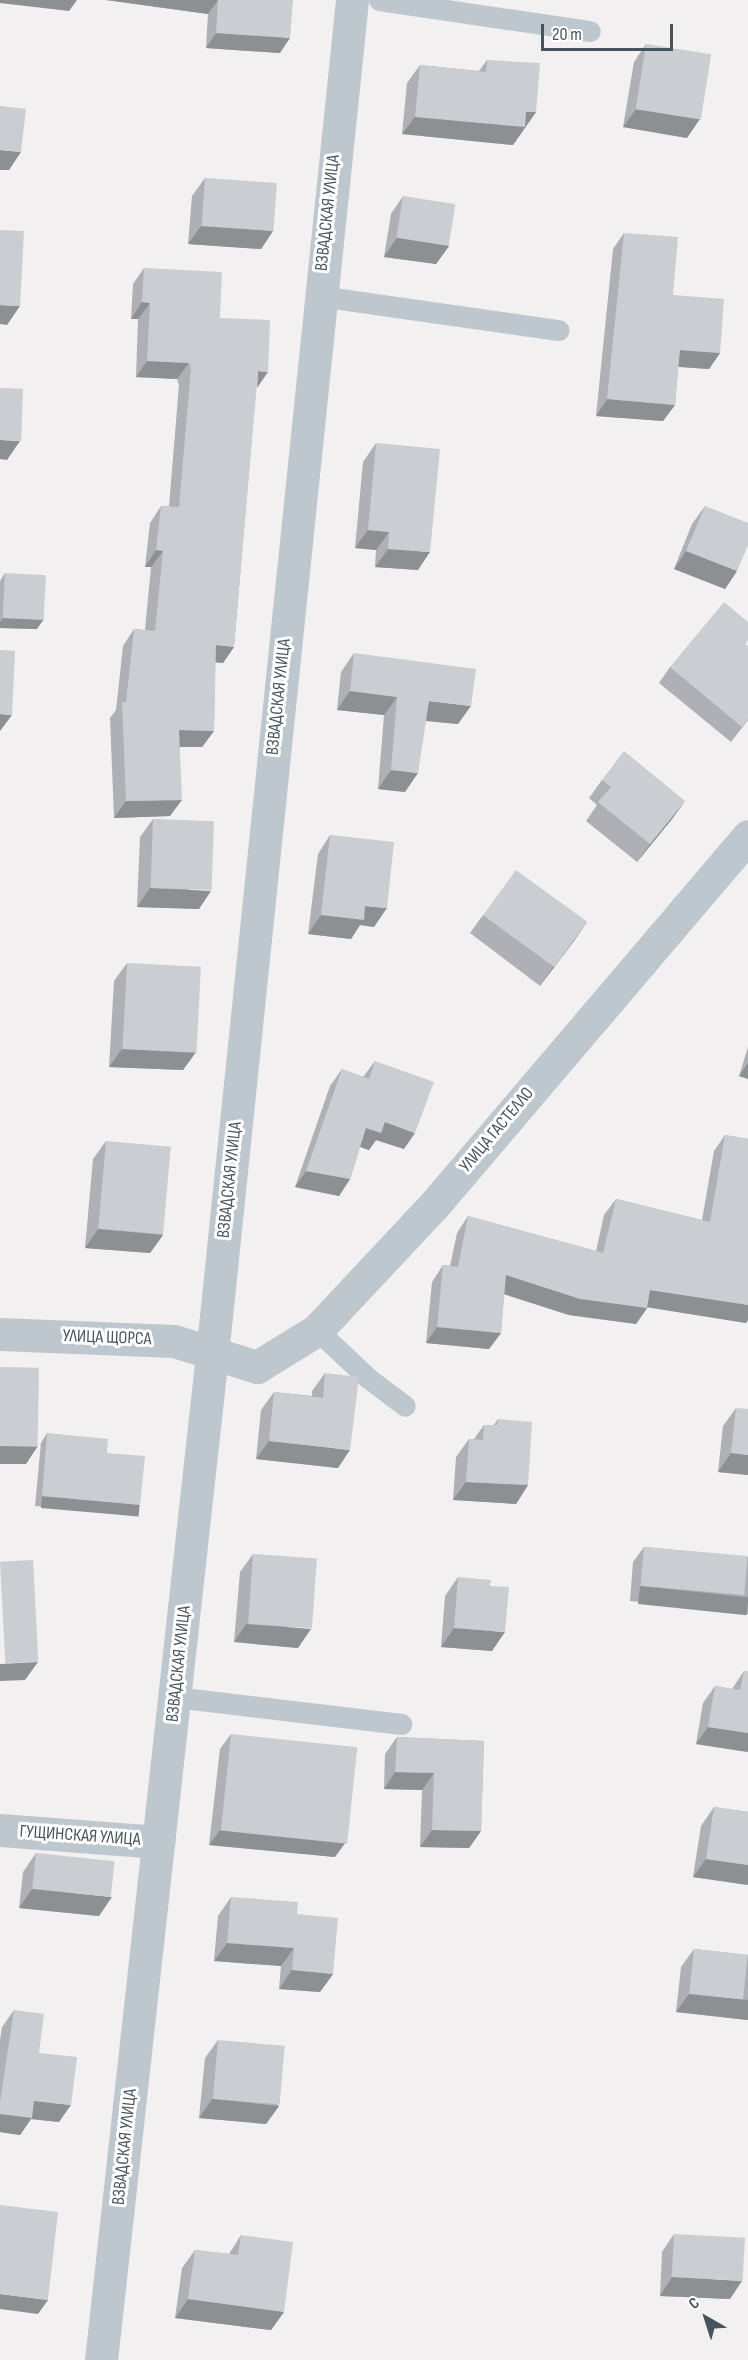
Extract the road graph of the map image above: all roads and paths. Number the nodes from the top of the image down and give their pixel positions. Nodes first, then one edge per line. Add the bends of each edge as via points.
1 (352, 0) edge
2 (379, 0) edge
3 (590, 31) dead end
4 (319, 296) junction
5 (559, 330) dead end
6 (748, 836) edge
7 (317, 1330) junction
8 (0, 1334) edge
9 (212, 1355) junction
10 (405, 1406) dead end
11 (175, 1697) junction
12 (402, 1724) dead end
13 (0, 1830) edge
14 (159, 1842) junction
15 (101, 2360) edge

1 - 4 street, ВЗВАДСКАЯ УЛИЦА
2 - 3 lane
4 - 5 lane
4 - 9 street, ВЗВАДСКАЯ УЛИЦА
6 - 7 street, УЛИЦА ГАСТЕЛЛО via 435,1204
7 - 9 street, УЛИЦА ГАСТЕЛЛО via 257,1367
7 - 10 lane
8 - 9 street, УЛИЦА ЩОРСА via 174,1341
9 - 11 street, ВЗВАДСКАЯ УЛИЦА
11 - 12 lane
11 - 14 street, ВЗВАДСКАЯ УЛИЦА
13 - 14 street, ГУЩИНСКАЯ УЛИЦА
14 - 15 street, ВЗВАДСКАЯ УЛИЦА

